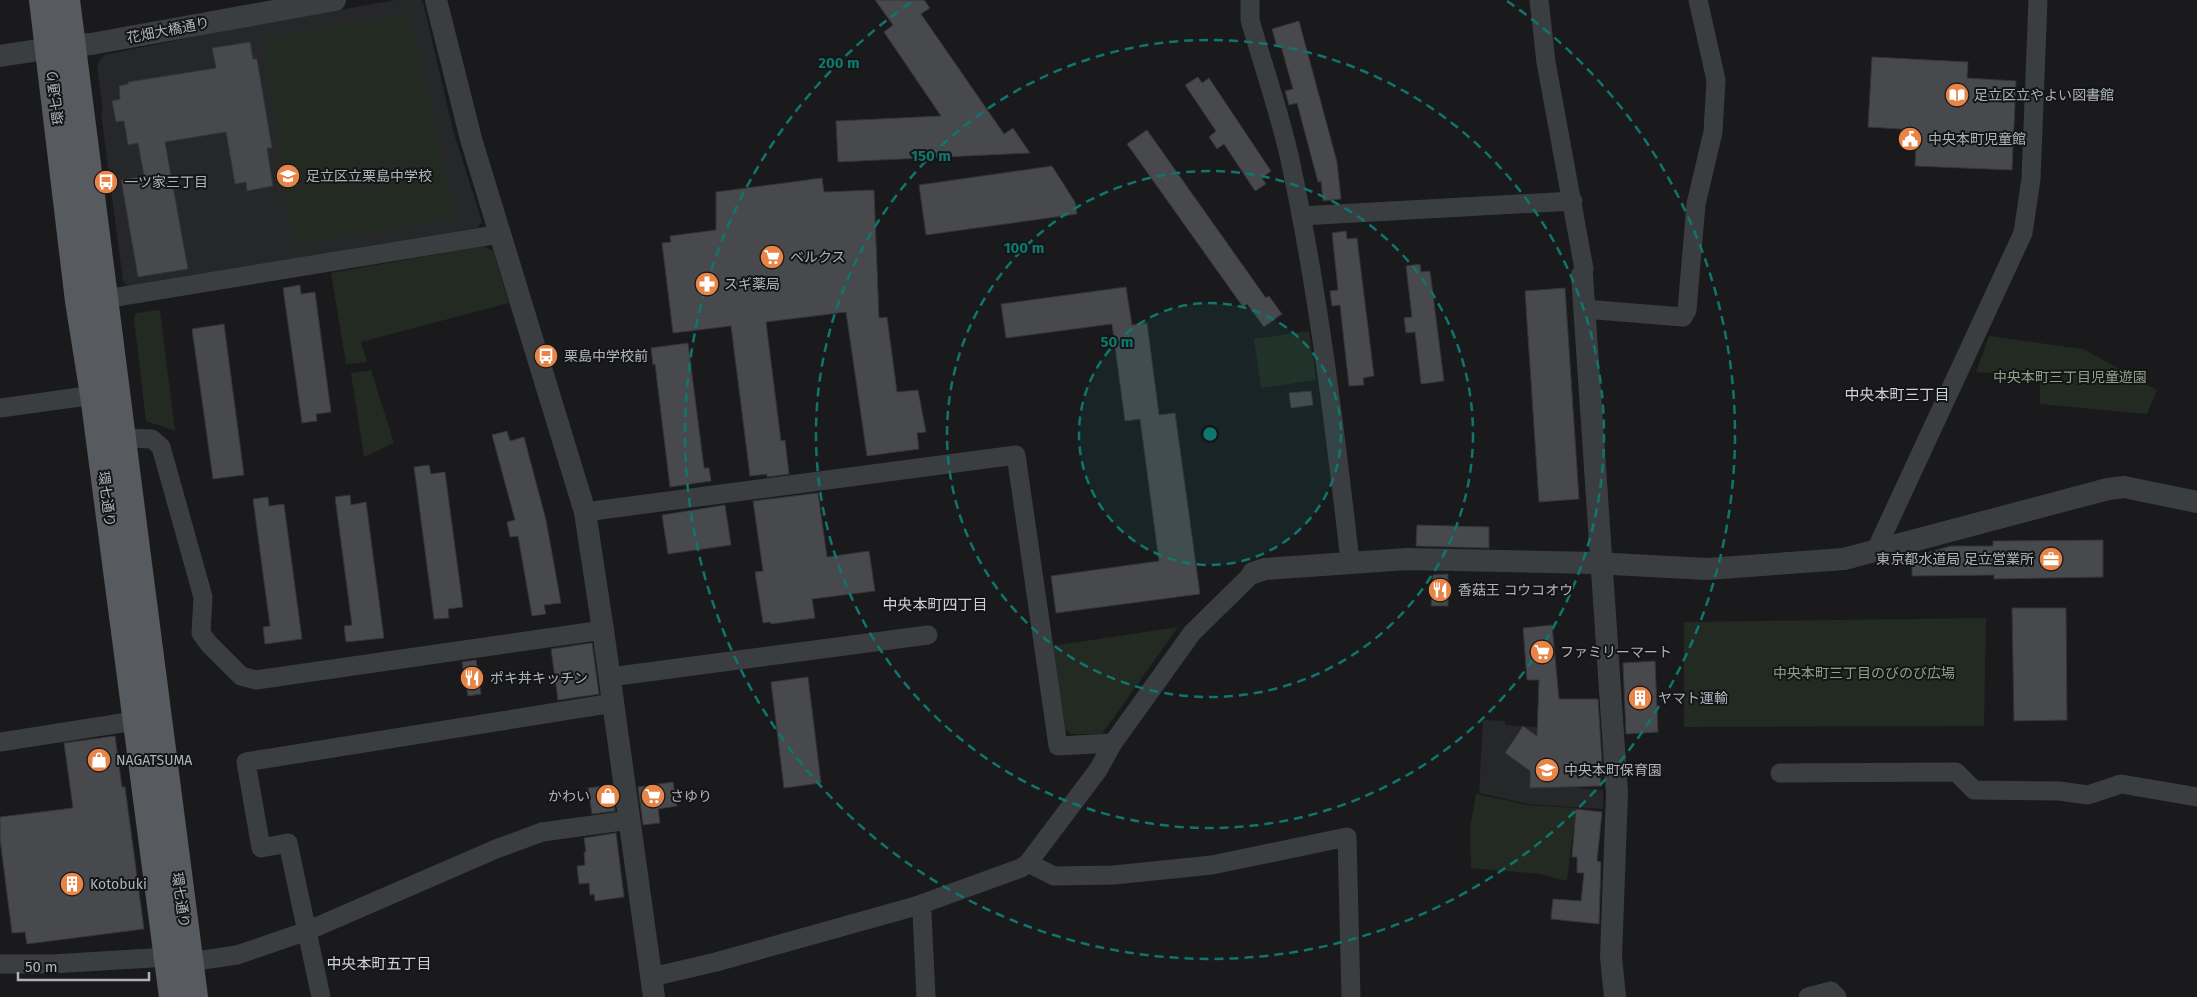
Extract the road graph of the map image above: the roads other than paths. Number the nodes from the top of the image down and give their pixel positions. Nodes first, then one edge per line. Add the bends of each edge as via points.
1 (43, 0) edge
2 (66, 0) edge
3 (335, 0) edge
4 (436, 0) edge
5 (1250, 0) edge
6 (1539, 0) edge
7 (1698, 0) edge
8 (2038, 0) edge
9 (253, 7) edge
10 (60, 46) junction
11 (0, 56) edge
12 (1572, 202) junction
13 (1301, 216) junction
14 (500, 234) junction
15 (1582, 275) joint
16 (104, 299) junction
17 (1584, 309) junction
18 (94, 395) junction
19 (0, 408) edge
20 (122, 438) junction
21 (2197, 502) edge
22 (585, 512) junction
23 (1875, 552) junction
24 (1350, 561) junction
25 (1602, 564) junction
26 (1253, 573) joint
27 (603, 630) junction
28 (928, 635) dead end
29 (610, 677) junction
30 (613, 704) junction
31 (146, 720) junction
32 (0, 742) edge
33 (1113, 743) junction
34 (1780, 774) dead end
35 (2197, 797) edge
36 (630, 820) junction
37 (1028, 863) junction
38 (916, 906) junction
39 (306, 931) junction
40 (179, 960) junction
41 (0, 964) edge
42 (653, 987) edge
43 (173, 997) edge
44 (194, 997) edge
45 (321, 997) edge
46 (926, 997) edge
47 (1351, 997) edge
48 (1615, 997) edge
49 (1808, 997) edge
50 (1837, 997) edge

1 - 10 main road, 環七通り
2 - 10 main road, 環七通り
3 - 9 street, 花畑大橋通り
4 - 14 street via 468,130
5 - 13 street via 1250,20 1292,167
6 - 12 street via 1546,62
7 - 17 street via 1716,80 1713,132 1696,204 1688,310 1683,317
8 - 23 street via 2031,179 2023,233
9 - 10 street, 花畑大橋通り via 91,44
10 - 11 street, 花畑大橋通り
10 - 16 main road, 環七通り
10 - 18 main road, 環七通り via 79,301
12 - 13 street
12 - 15 street via 1584,269
13 - 24 street via 1332,398
14 - 16 street
14 - 22 street
15 - 17 street
16 - 20 main road, 環七通り
17 - 25 street
18 - 19 street
18 - 31 main road, 環七通り
20 - 27 street via 152,439 161,447 203,597 201,633 241,676 256,680
20 - 31 main road, 環七通り
21 - 23 street via 2124,486
22 - 27 street
22 - 33 street via 1016,455 1058,746
23 - 25 street via 1844,559 1707,569
24 - 25 street via 1407,558
24 - 26 street
25 - 48 street via 1617,793 1611,957
26 - 33 street via 1192,633
27 - 29 street
28 - 29 street
29 - 30 street
30 - 36 street
30 - 39 street via 246,762 261,848 288,843
31 - 32 street
31 - 40 main road, 環七通り
33 - 37 street via 1098,770
34 - 35 street via 1956,772 1974,790 2059,791 2088,795 2121,784
36 - 39 street via 542,832
36 - 42 street
37 - 38 street
37 - 47 street via 1054,876 1114,875 1212,865 1347,837
38 - 42 street via 716,962
38 - 46 street via 922,913
39 - 40 street via 237,954
39 - 45 street
40 - 41 street
40 - 43 main road, 環七通り
40 - 44 main road, 環七通り
49 - 50 street via 1831,992

